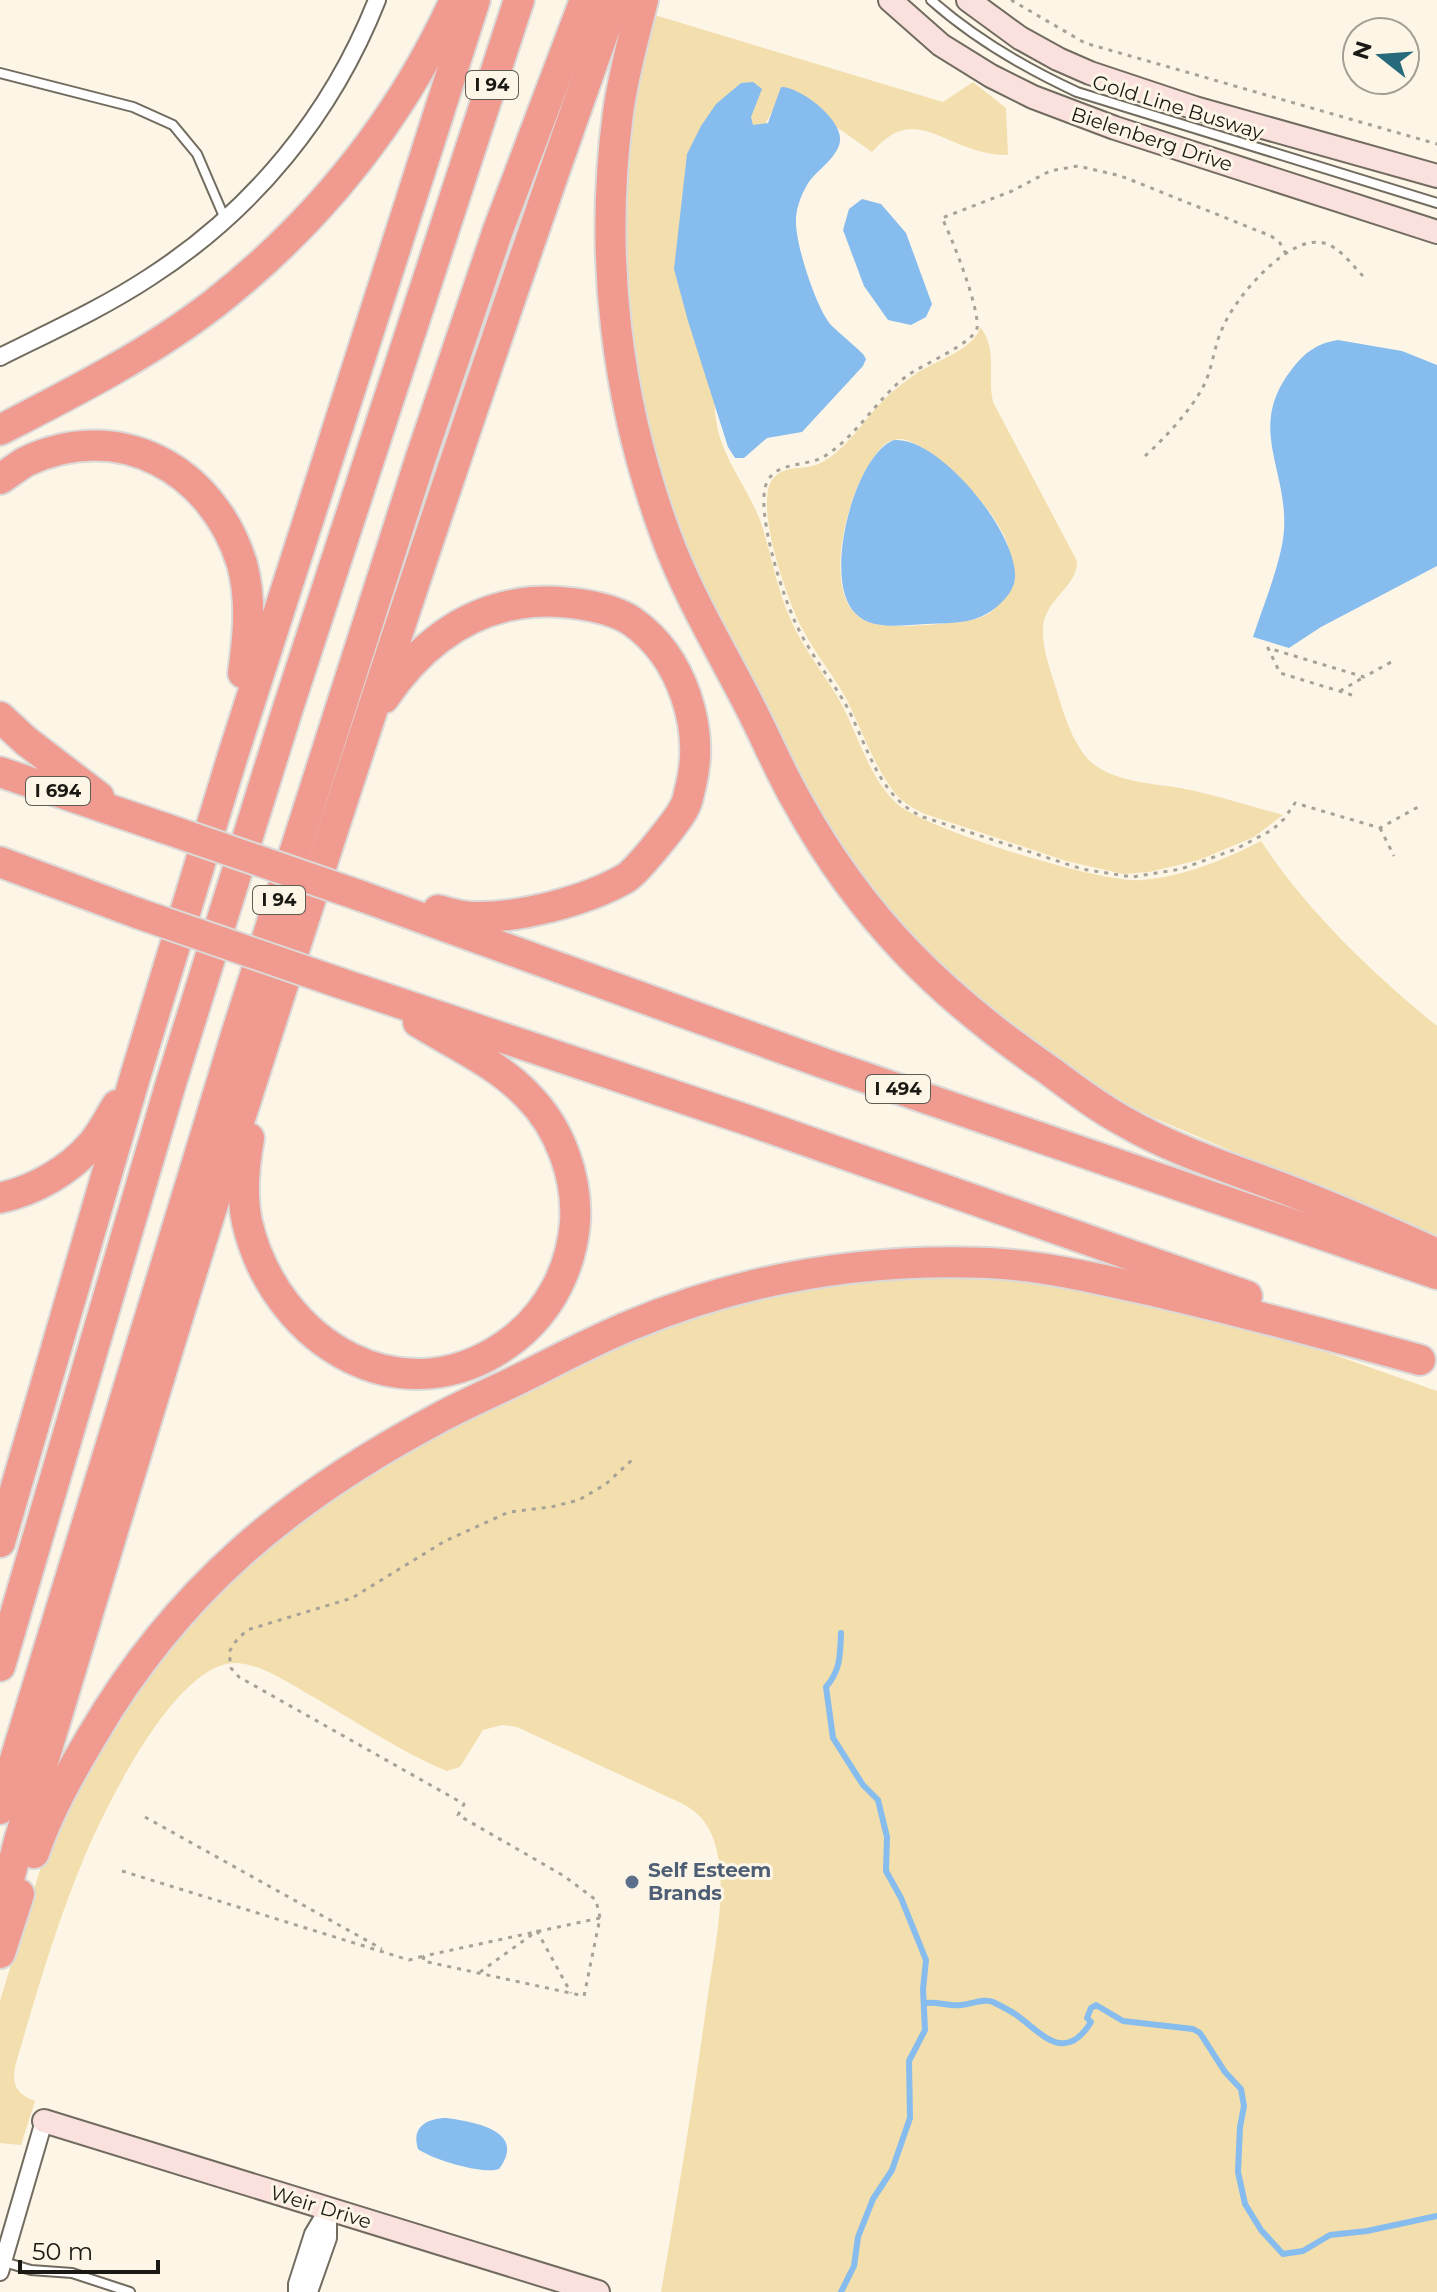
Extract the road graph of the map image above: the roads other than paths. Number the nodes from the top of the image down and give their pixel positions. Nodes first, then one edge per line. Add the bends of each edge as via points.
1 (377, 0) edge
2 (455, 0) edge
3 (475, 0) edge
4 (519, 0) edge
5 (585, 0) edge
6 (615, 0) edge
7 (643, 0) edge
8 (931, 0) edge
9 (968, 0) edge
10 (901, 4) edge
11 (0, 73) edge
12 (1437, 176) edge
13 (1437, 203) edge
14 (225, 220) junction
15 (1437, 232) edge
16 (0, 357) edge
17 (0, 430) edge
18 (0, 479) edge
19 (0, 717) edge
20 (363, 743) junction
21 (233, 755) junction
22 (0, 772) edge
23 (116, 811) junction
24 (0, 862) edge
25 (0, 884) edge
26 (361, 896) junction
27 (106, 901) junction
28 (374, 995) junction
29 (265, 1045) junction
30 (135, 1077) junction
31 (0, 1198) edge
32 (1437, 1254) edge
33 (1437, 1274) edge
34 (1429, 1363) edge
35 (0, 1542) edge
36 (0, 1666) edge
37 (0, 1809) edge
38 (0, 1914) edge
39 (0, 1953) edge
40 (44, 2121) joint
41 (328, 2209) junction
42 (1, 2267) edge
43 (593, 2291) edge
44 (130, 2292) edge
45 (297, 2292) edge
46 (309, 2292) edge

1 - 14 street via 357,48 314,120 284,160
2 - 17 highway via 385,125 337,188 270,257 213,304 137,355
3 - 21 highway
4 - 36 highway, I 94 via 278,738
5 - 37 highway, I 94 via 498,230 420,460 236,1035
6 - 20 highway via 496,334
7 - 32 highway via 619,109 612,172 611,274 622,371 666,536 688,590 798,804 887,932 933,981 1005,1041 1125,1123
8 - 13 lane, Gold Line Busway via 965,30 1032,72 1077,92
9 - 12 street via 1020,38 1090,73
10 - 15 street, Bielenberg Drive via 941,45 1047,103
11 - 14 lane via 133,107 173,125 197,154
14 - 16 street via 148,279
18 - 21 highway via 50,453 111,445 151,456 200,491 229,530 250,616
19 - 23 highway
20 - 26 highway via 387,693 444,633 489,611 559,601 625,618 656,645 690,705 696,765 685,808 629,877 587,894 546,910 474,917
20 - 29 highway
21 - 30 highway
22 - 23 highway, I 694
23 - 26 highway, I 694, bridge
24 - 27 highway
25 - 27 highway
26 - 33 highway, I 494 via 823,1063
27 - 28 highway, bridge
28 - 29 highway via 513,1082 560,1141 576,1212 566,1269 529,1328 489,1355 432,1372 379,1369 329,1346 289,1311 259,1259 243,1195
28 - 34 highway via 1057,1228
29 - 38 highway
30 - 31 highway via 93,1143 75,1160 38,1185
30 - 35 highway
34 - 39 highway via 1249,1313 1059,1271 992,1263 815,1272 744,1287 630,1325 438,1418 356,1466 276,1520 209,1581 139,1662 77,1761 39,1836
40 - 41 street, Weir Drive
40 - 42 street
41 - 43 street, Weir Drive
41 - 45 street via 313,2234
41 - 46 street via 328,2238
42 - 44 lane via 72,2273

